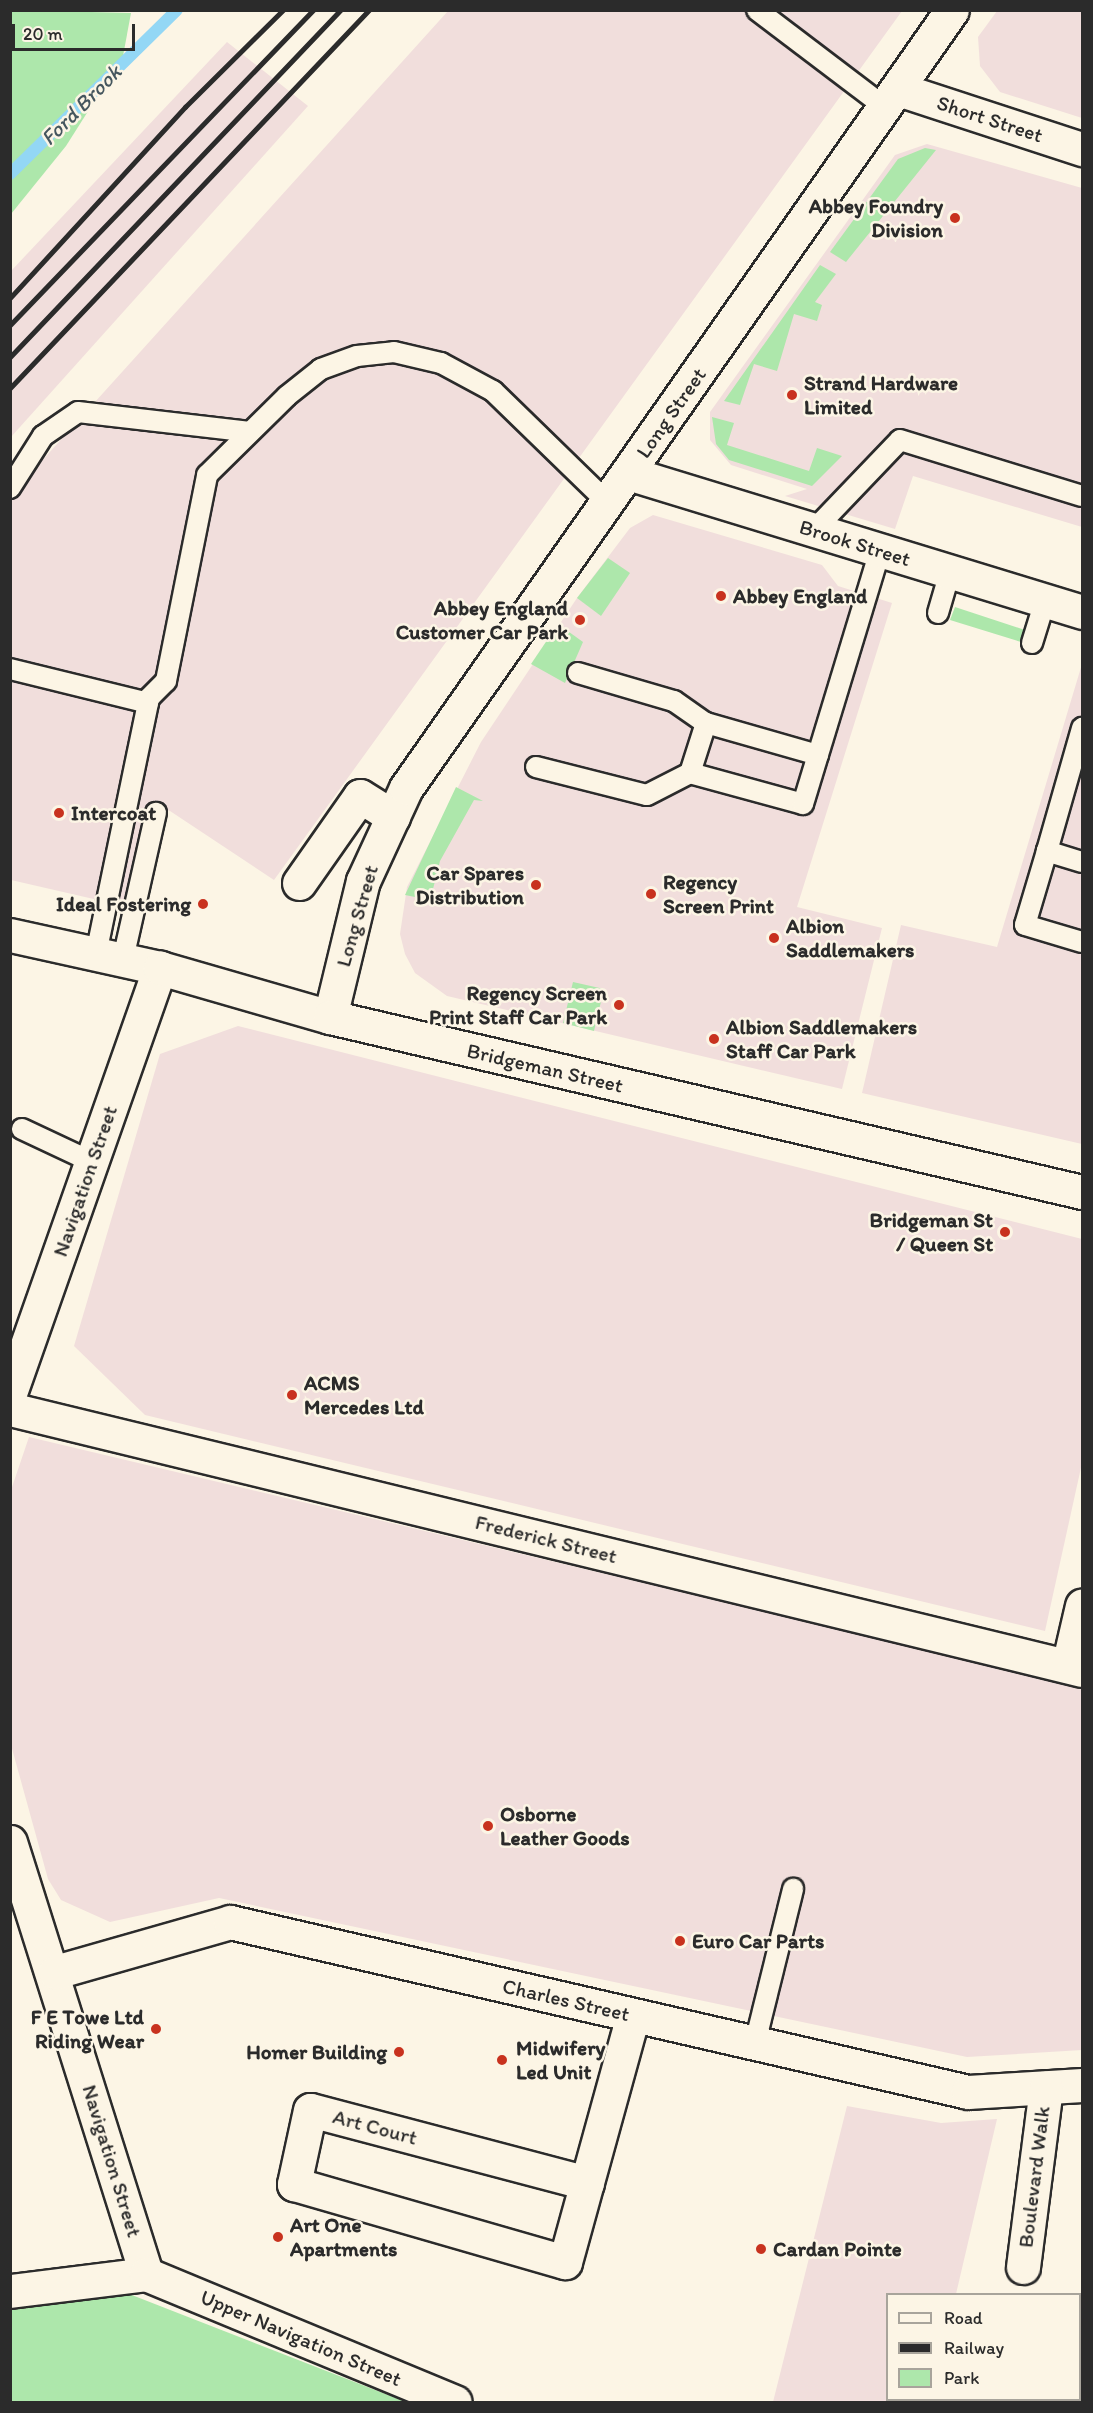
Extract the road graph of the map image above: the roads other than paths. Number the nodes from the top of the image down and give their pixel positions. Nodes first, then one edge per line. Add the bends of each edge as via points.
1 (757, 10) edge
2 (952, 10) edge
3 (892, 98) junction
4 (1083, 149) edge
5 (250, 432) junction
6 (628, 473) junction
7 (10, 488) edge
8 (1083, 496) edge
9 (607, 502) junction
10 (814, 530) junction
11 (880, 551) junction
12 (950, 572) junction
13 (1045, 601) junction
14 (1083, 612) edge
15 (938, 613) dead end
16 (1032, 643) dead end
17 (10, 669) edge
18 (578, 673) dead end
19 (148, 703) junction
20 (706, 723) junction
21 (1083, 728) edge
22 (818, 755) junction
23 (536, 767) dead end
24 (690, 773) junction
25 (156, 813) dead end
26 (393, 817) junction
27 (1047, 851) junction
28 (1083, 862) edge
29 (299, 883) dead end
30 (10, 935) edge
31 (1083, 942) edge
32 (109, 956) junction
33 (160, 968) junction
34 (330, 1017) junction
35 (22, 1129) dead end
36 (92, 1162) junction
37 (1083, 1192) edge
38 (10, 1394) edge
39 (10, 1409) edge
40 (1083, 1606) edge
41 (1076, 1668) edge
42 (10, 1842) edge
43 (793, 1889) dead end
44 (55, 1972) junction
45 (633, 2015) junction
46 (755, 2043) junction
47 (1083, 2085) edge
48 (1046, 2087) junction
49 (587, 2183) junction
50 (1023, 2267) dead end
51 (146, 2274) junction
52 (10, 2291) edge
53 (455, 2403) edge

1 - 3 lane
2 - 3 street, Long Street
3 - 4 street, Short Street
3 - 6 street, Long Street
5 - 7 lane via 78,412 43,436
5 - 9 lane via 321,369 357,356 394,352 441,363 493,391
5 - 19 lane via 207,476 166,681
6 - 9 street, Long Street
6 - 10 street, Brook Street
8 - 10 lane via 900,440
9 - 26 street, Long Street via 406,788
10 - 11 street, Brook Street
11 - 12 street, Brook Street
11 - 22 lane
12 - 13 street, Brook Street
12 - 15 lane
13 - 14 street, Brook Street
13 - 16 lane
17 - 19 lane
18 - 20 lane via 674,700
19 - 32 lane
20 - 22 lane
20 - 24 lane
21 - 27 lane
22 - 24 lane via 803,804
23 - 24 lane via 647,795
25 - 32 lane
26 - 29 street via 360,796
26 - 34 street, Long Street via 363,881
27 - 28 lane
27 - 31 lane via 1025,925
30 - 32 street, Bridgeman Street
32 - 33 street, Bridgeman Street
33 - 34 street, Bridgeman Street
33 - 36 street, Navigation Street
34 - 37 street, Bridgeman Street
35 - 36 lane
36 - 38 street, Navigation Street
39 - 41 street, Frederick Street
40 - 41 street
42 - 44 street, Navigation Street
43 - 46 lane
44 - 45 street, Charles Street via 230,1922
44 - 51 street, Navigation Street
45 - 46 street, Charles Street
45 - 49 street, Art Court
46 - 48 street, Charles Street via 968,2092
47 - 48 street, Charles Street
48 - 50 street, Boulevard Walk
49 - 49 street, Art Court via 565,2262 294,2184 310,2110
51 - 52 street
51 - 53 street, Upper Navigation Street

